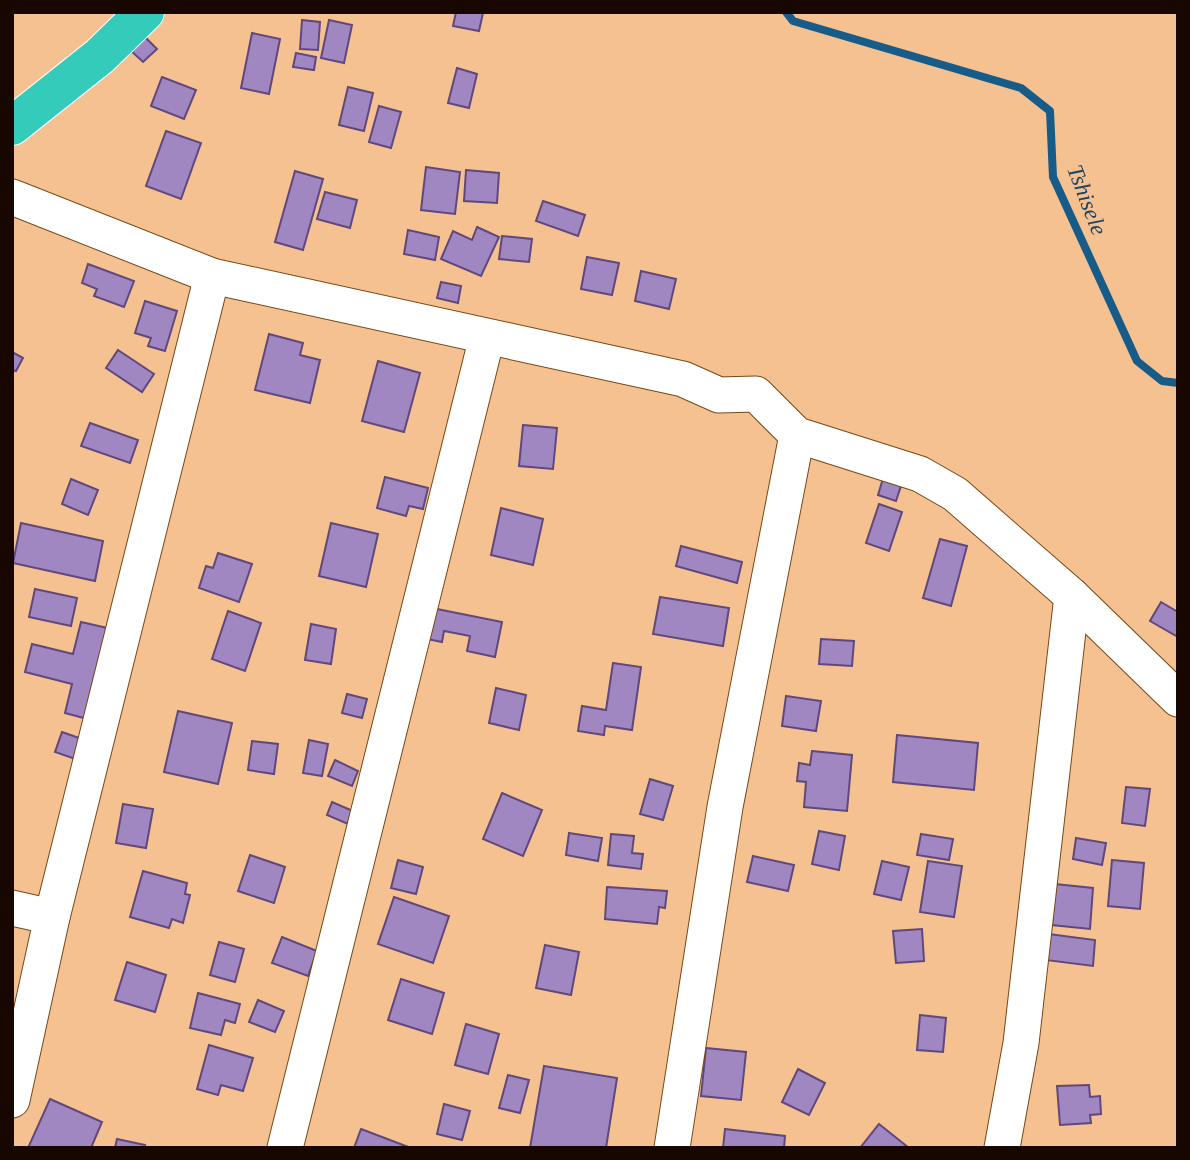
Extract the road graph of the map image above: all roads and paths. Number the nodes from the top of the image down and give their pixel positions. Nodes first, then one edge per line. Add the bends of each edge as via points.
1 (145, 12) edge
2 (12, 125) edge
3 (12, 197) edge
4 (212, 276) junction
5 (488, 337) junction
6 (797, 435) junction
7 (1072, 596) junction
8 (1178, 699) edge
9 (12, 908) edge
10 (52, 917) junction
11 (12, 1100) edge
12 (285, 1148) edge
13 (672, 1148) edge
14 (1002, 1148) edge

1 - 2 highway via 100,56
3 - 4 street
4 - 5 street
4 - 10 street
5 - 6 street via 683,379 719,395 756,394
5 - 12 street
6 - 7 street via 920,474 955,494
6 - 13 street via 725,807
7 - 8 street
7 - 14 street via 1021,1043
9 - 10 street
10 - 11 street

